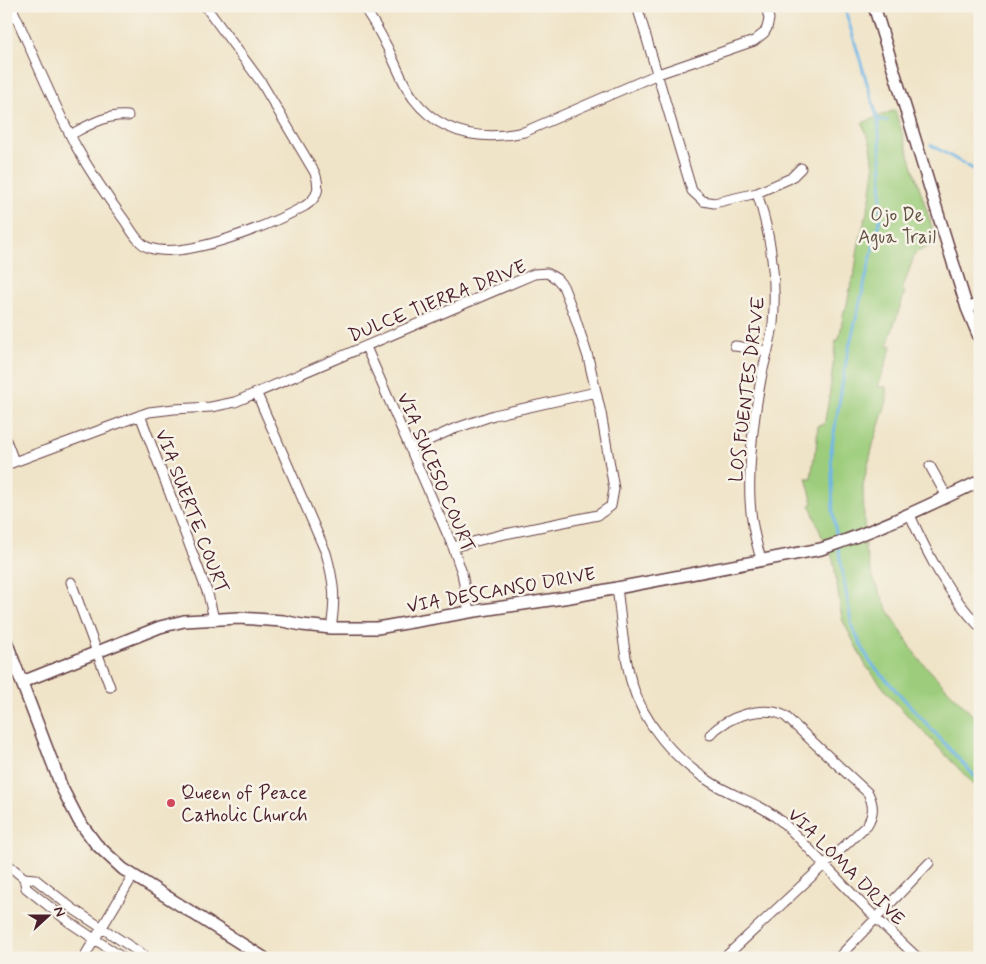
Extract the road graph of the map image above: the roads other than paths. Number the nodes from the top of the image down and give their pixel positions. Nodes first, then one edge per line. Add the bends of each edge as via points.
1 (11, 6) edge
2 (205, 6) edge
3 (363, 6) edge
4 (637, 6) edge
5 (766, 6) edge
6 (874, 6) edge
7 (658, 74) junction
8 (128, 116) dead end
9 (70, 135) junction
10 (801, 168) dead end
11 (757, 193) junction
12 (980, 303) edge
13 (967, 308) junction
14 (980, 339) edge
15 (735, 346) dead end
16 (366, 347) junction
17 (768, 351) junction
18 (596, 392) junction
19 (257, 394) junction
20 (140, 415) junction
21 (6, 440) edge
22 (410, 449) junction
23 (10, 463) edge
24 (930, 466) dead end
25 (980, 481) edge
26 (947, 496) junction
27 (910, 515) junction
28 (453, 547) junction
29 (761, 560) junction
30 (71, 582) dead end
31 (617, 587) junction
32 (469, 612) junction
33 (214, 619) junction
34 (980, 627) edge
35 (331, 628) junction
36 (6, 641) edge
37 (97, 652) junction
38 (22, 682) junction
39 (110, 687) dead end
40 (710, 735) dead end
41 (6, 863) edge
42 (930, 863) dead end
43 (824, 865) junction
44 (133, 876) junction
45 (24, 878) junction
46 (876, 919) junction
47 (101, 928) junction
48 (95, 939) junction
49 (86, 955) edge
50 (76, 958) edge
51 (123, 958) edge
52 (148, 958) edge
53 (264, 958) edge
54 (724, 958) edge
55 (838, 958) edge
56 (918, 958) edge

1 - 9 street
2 - 9 street via 261,82 314,173 319,191 311,202 238,236 172,250 148,248 103,191
3 - 7 street via 412,97 431,116 466,134 489,137 524,132
4 - 7 street
5 - 7 street via 767,28 754,41
6 - 13 street
7 - 11 street via 692,191 703,201 714,203
8 - 9 street via 100,119
10 - 11 street via 791,178
11 - 17 street, LOS FUENTES DRIVE via 766,218 774,279 773,325
12 - 13 street
13 - 14 street
15 - 17 street
16 - 18 street, DULCE TIERRA DRIVE via 534,274 547,273 563,286 588,357
16 - 19 street, DULCE TIERRA DRIVE
16 - 22 street, VIA SUCESO COURT
17 - 29 street, LOS FUENTES DRIVE via 759,396 750,486 753,525
18 - 22 street via 494,414
18 - 28 street, DULCE TIERRA DRIVE via 614,489 611,506 598,515
19 - 20 street, DULCE TIERRA DRIVE via 211,407
19 - 35 street via 326,553 335,591
20 - 23 street, DULCE TIERRA DRIVE
20 - 33 street, VIA SUERTE COURT via 208,594
21 - 23 street
22 - 28 street, VIA SUCESO COURT
24 - 26 street
25 - 26 street, VIA DESCANSO DRIVE
26 - 27 street, VIA DESCANSO DRIVE
27 - 29 street, VIA DESCANSO DRIVE via 821,549
27 - 34 street via 941,576
28 - 32 street, VIA SUCESO COURT via 462,573
29 - 31 street, VIA DESCANSO DRIVE
30 - 37 street
31 - 32 street, VIA DESCANSO DRIVE
31 - 43 street, VIA LOMA DRIVE via 632,681 659,735 693,771 780,820
32 - 35 street, VIA DESCANSO DRIVE via 378,628
33 - 35 street, VIA DESCANSO DRIVE via 275,620
33 - 37 street, VIA DESCANSO DRIVE via 160,627
36 - 38 street
37 - 38 street, VIA DESCANSO DRIVE
37 - 39 street
38 - 44 street via 69,805 96,844
40 - 43 street via 732,719 777,711 868,793 872,807 870,819
41 - 45 street
42 - 46 street
43 - 46 street, VIA LOMA DRIVE
43 - 54 street
44 - 47 street
44 - 53 street
45 - 47 street via 35,879
45 - 48 street via 26,888
46 - 55 street
46 - 56 street, VIA LOMA DRIVE
47 - 48 street
47 - 52 street
48 - 49 street
48 - 51 street
49 - 50 street

